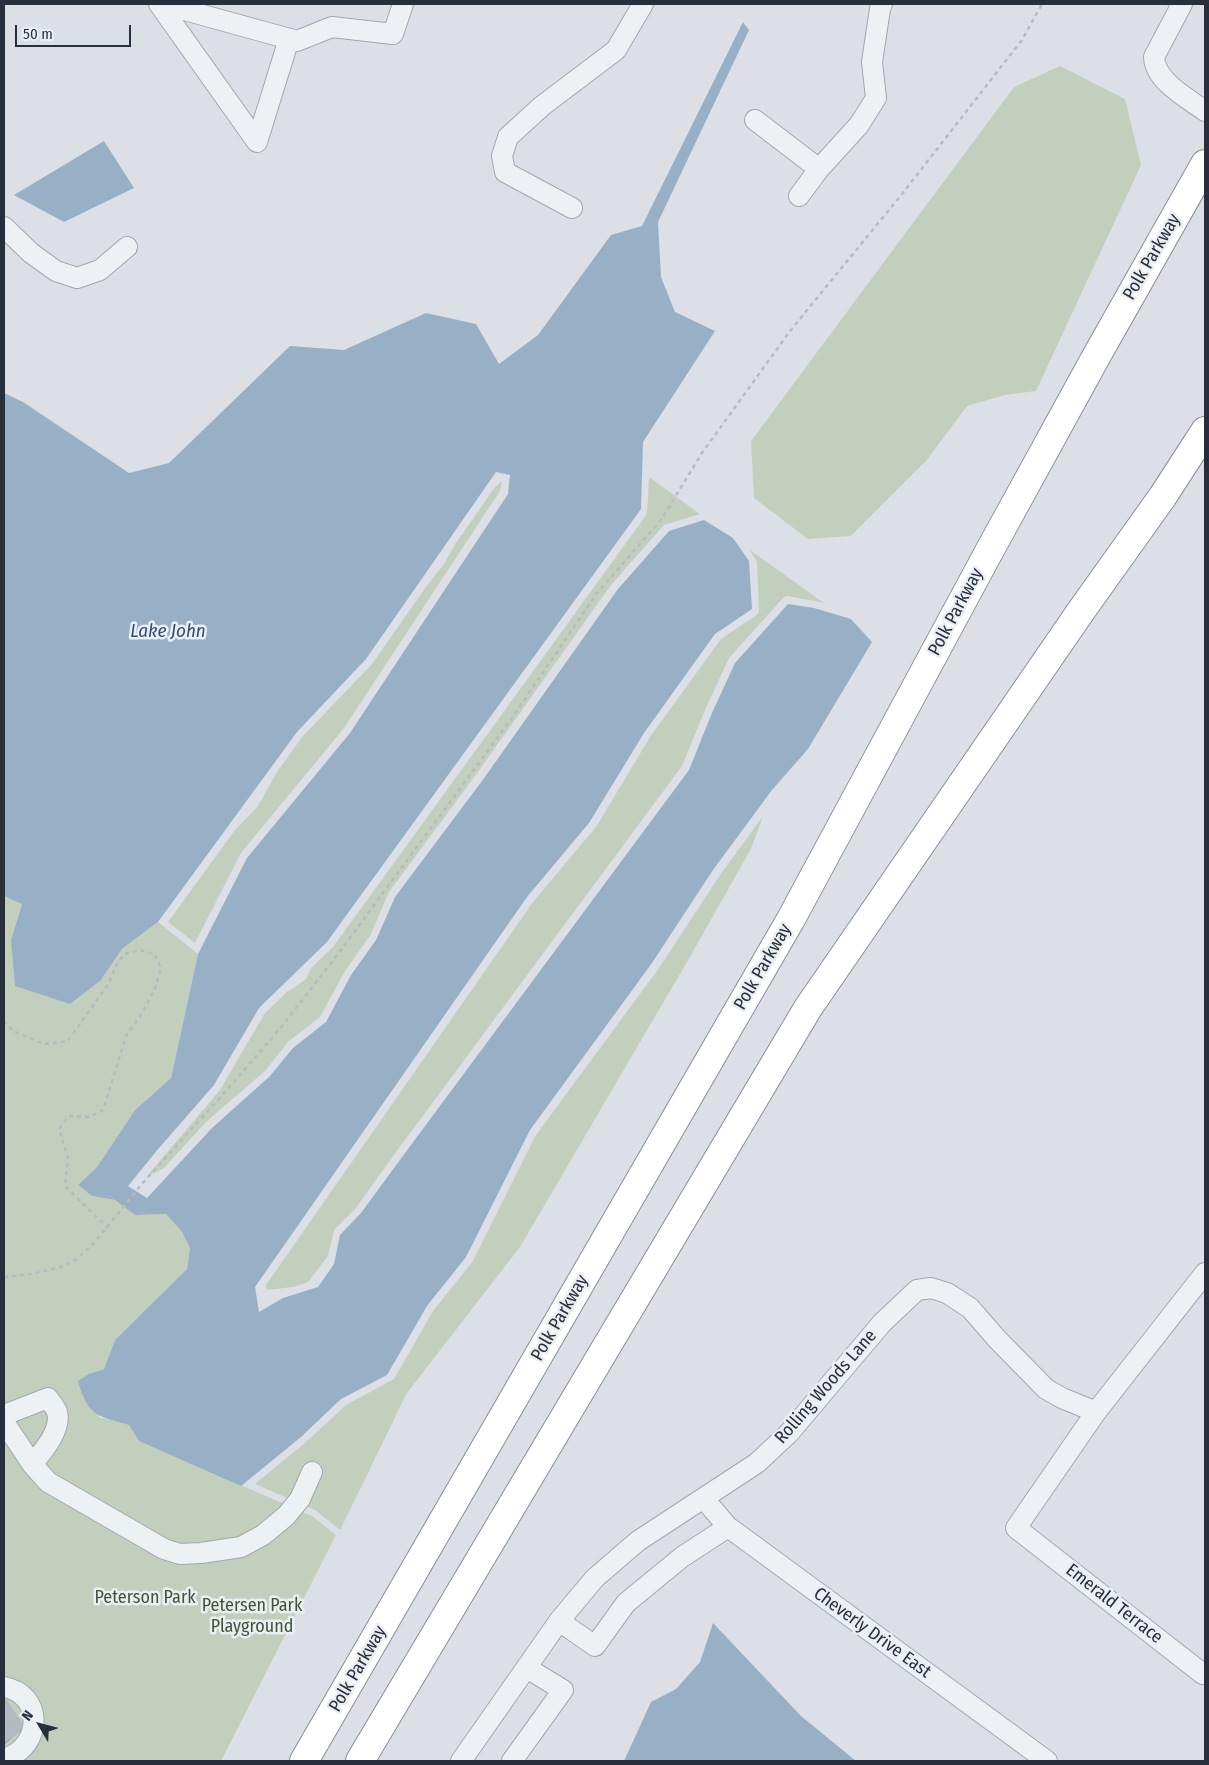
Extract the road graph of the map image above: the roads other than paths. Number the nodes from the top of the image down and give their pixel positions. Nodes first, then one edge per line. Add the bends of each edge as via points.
1 (159, 4) edge
2 (163, 4) edge
3 (403, 4) edge
4 (643, 4) edge
5 (882, 4) edge
6 (1182, 4) edge
7 (186, 7) edge
8 (293, 40) junction
9 (1205, 111) edge
10 (755, 120) dead end
11 (1205, 164) edge
12 (819, 169) junction
13 (799, 196) dead end
14 (572, 208) dead end
15 (4, 227) edge
16 (127, 247) dead end
17 (1205, 431) edge
18 (1205, 1273) edge
19 (1096, 1412) junction
20 (4, 1415) edge
21 (4, 1422) edge
22 (32, 1464) junction
23 (312, 1472) dead end
24 (704, 1499) junction
25 (728, 1527) junction
26 (559, 1621) junction
27 (527, 1668) junction
28 (1203, 1674) dead end
29 (4, 1687) edge
30 (4, 1759) edge
31 (304, 1761) edge
32 (360, 1761) edge
33 (461, 1761) edge
34 (512, 1761) edge
35 (1046, 1761) edge

1 - 8 street via 258,142
2 - 7 street
3 - 8 street via 393,34 332,27
4 - 14 street via 616,50 542,106 508,137 502,156 505,172
5 - 12 street via 872,62 876,98 859,125
6 - 9 street via 1154,57 1154,66 1161,76
7 - 8 street
10 - 12 street
11 - 31 highway, Polk Parkway via 1020,495 791,919
12 - 13 street
15 - 16 street via 56,272 77,278 100,270
17 - 32 highway via 808,1008
18 - 19 street
19 - 24 street, Rolling Woods Lane via 1046,1390 970,1308 947,1293 931,1288 917,1290 882,1323 789,1432 757,1463
19 - 28 street, Emerald Terrace via 1016,1528
20 - 22 street via 48,1398 57,1413 55,1430 47,1448
21 - 22 street
22 - 23 street via 48,1482 164,1549 180,1554 241,1547 264,1535 300,1499
24 - 25 street, Cheverly Drive East
24 - 26 street, Rolling Woods Lane via 665,1522 616,1559 595,1578
25 - 26 street via 682,1557 626,1602 595,1646
25 - 35 street, Cheverly Drive East
26 - 27 street, Rolling Woods Lane
27 - 33 street, Rolling Woods Lane
27 - 34 street via 563,1690
29 - 30 street via 24,1698 30,1706 34,1725 27,1744

